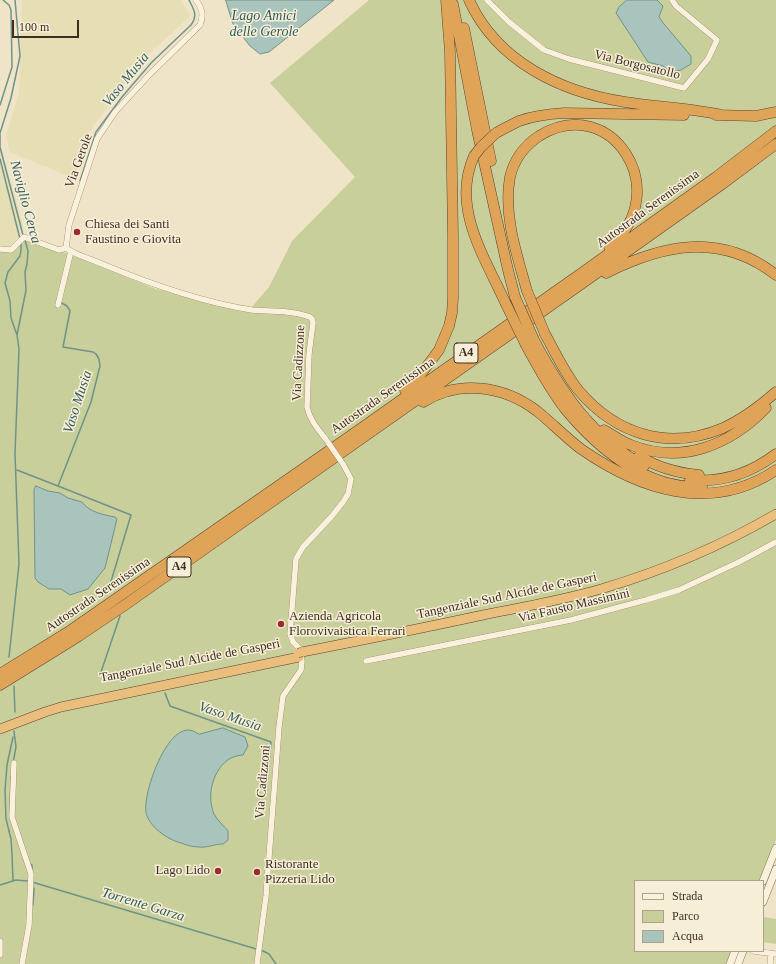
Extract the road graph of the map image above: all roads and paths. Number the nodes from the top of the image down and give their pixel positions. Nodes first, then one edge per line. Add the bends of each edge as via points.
1 (196, 0) edge
2 (446, 0) edge
3 (452, 0) edge
4 (458, 0) edge
5 (469, 0) edge
6 (487, 0) edge
7 (672, 0) edge
8 (776, 112) edge
9 (722, 115) junction
10 (776, 131) edge
11 (776, 144) edge
12 (0, 249) edge
13 (68, 250) junction
14 (584, 272) junction
15 (776, 275) edge
16 (580, 285) junction
17 (521, 294) junction
18 (58, 305) dead end
19 (536, 339) junction
20 (776, 392) edge
21 (776, 397) edge
22 (604, 430) junction
23 (325, 438) joint
24 (352, 440) junction
25 (776, 446) edge
26 (776, 454) edge
27 (776, 462) edge
28 (776, 470) edge
29 (776, 514) edge
30 (776, 520) edge
31 (776, 542) edge
32 (301, 655) junction
33 (366, 661) dead end
34 (0, 674) edge
35 (0, 685) edge
36 (0, 724) edge
37 (0, 729) edge
38 (14, 763) dead end
39 (776, 848) edge
40 (776, 869) edge
41 (763, 880) edge
42 (764, 899) edge
43 (0, 941) edge
44 (735, 952) edge
45 (743, 952) edge
46 (760, 952) edge
47 (774, 954) edge
48 (0, 955) edge
49 (22, 964) edge
50 (256, 964) edge
51 (730, 964) edge
52 (738, 964) edge
53 (770, 964) edge

1 - 13 street, Via Gerole via 202,11 200,25 150,74 112,117 97,139 69,225
2 - 24 highway via 450,52 452,313 442,344 422,374 375,411
3 - 17 highway via 508,270
4 - 17 highway via 502,218
5 - 9 highway via 481,23 503,48 522,64 551,80 605,98
6 - 7 street, Via Borgosatollo via 509,22 544,50 596,67 684,88 708,59 717,40
8 - 9 highway via 756,116
9 - 19 highway, bridge via 552,114 519,121 496,133 481,147 474,156 466,186 469,218 477,242 505,302
10 - 14 highway, Autostrada Serenissima / A4
11 - 16 highway, Autostrada Serenissima / A4
12 - 13 street via 11,250 24,237 59,250
13 - 18 street, Via Gerole
13 - 23 street, Via Cadizzone via 152,284 214,302 253,310 293,313 312,319 308,354 307,407 312,421
14 - 17 highway via 618,239 629,224 635,209 637,184 630,160 615,140 592,128 571,126 552,130 534,139 519,156 510,177 508,205
14 - 24 highway, Autostrada Serenissima / A4
15 - 16 highway via 753,259 736,252 717,247 693,246 640,258
16 - 24 highway, Autostrada Serenissima / A4
17 - 19 highway, bridge
19 - 20 highway via 586,399 611,420 647,436 666,439 709,433 752,411
19 - 22 highway via 578,402
19 - 26 highway via 561,388 574,406 612,445 644,466 678,478 712,480 731,477 761,464
19 - 27 highway via 538,368 566,410 608,451 641,473 683,486 712,487 733,484 752,477
21 - 22 highway via 761,413 734,434 711,446 689,452 666,453 648,450 630,445
22 - 25 highway via 647,461 692,474 712,474 738,469
23 - 50 street, Via Cadizzoni, bridge via 351,479 348,494 343,502 303,547 296,559 290,634 299,648 302,661 301,670 283,696 266,896
24 - 28 highway via 376,432 437,395 451,390 479,388 506,394 525,403 600,461 630,478 664,489 693,494 720,493 742,488
24 - 34 highway, Autostrada Serenissima / A4 via 68,632
24 - 35 highway, Autostrada Serenissima / A4 via 92,627
29 - 32 highway, Tangenziale Sud Alcide de Gasperi via 730,539 682,560 600,589
30 - 32 highway, Tangenziale Sud Alcide de Gasperi via 707,556 602,594 487,620
31 - 33 street, Via Fausto Massimini via 679,590 646,600 570,620
32 - 36 highway, Tangenziale Sud Alcide de Gasperi via 82,696 42,707
32 - 37 highway, Tangenziale Sud Alcide de Gasperi via 61,707
38 - 49 street via 12,817 31,874 29,925
39 - 41 street
40 - 42 street
43 - 48 street
44 - 51 street
45 - 52 street
46 - 47 street
47 - 53 street

